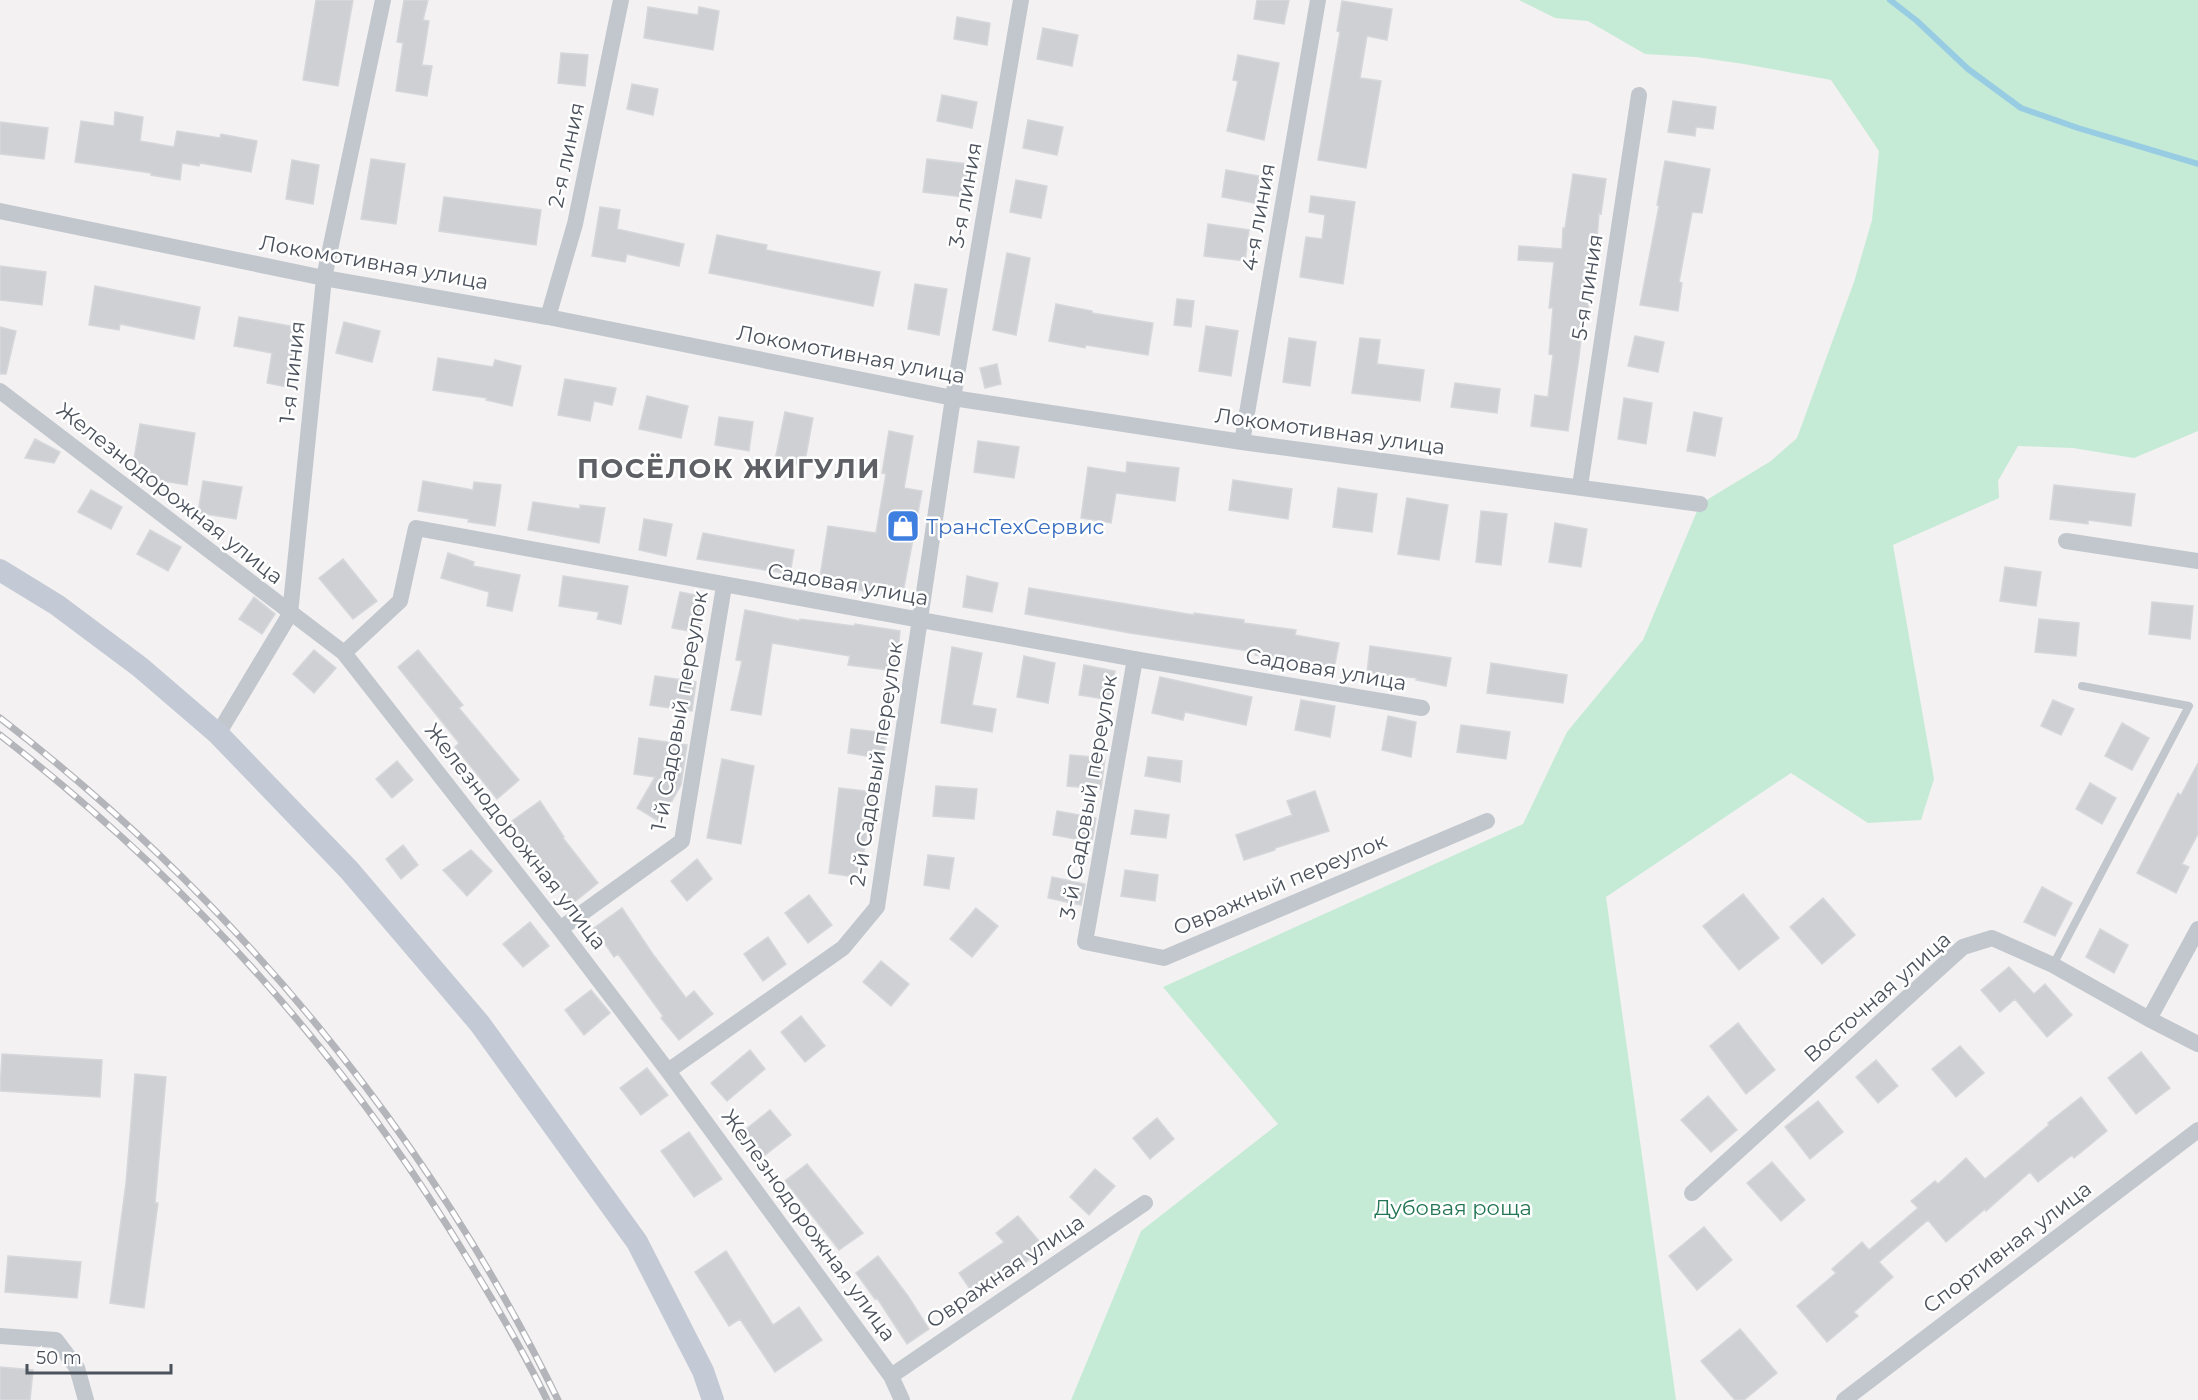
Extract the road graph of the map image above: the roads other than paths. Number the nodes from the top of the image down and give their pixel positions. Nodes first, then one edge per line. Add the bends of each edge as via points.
1 (383, 0) edge
2 (621, 0) edge
3 (1022, 0) edge
4 (1318, 0) edge
5 (1639, 95) dead end
6 (0, 211) edge
7 (324, 278) junction
8 (548, 317) junction
9 (0, 391) edge
10 (953, 398) junction
11 (1242, 442) junction
12 (1580, 486) junction
13 (1700, 504) dead end
14 (2066, 541) dead end
15 (2198, 561) edge
16 (0, 570) edge
17 (724, 586) junction
18 (290, 614) junction
19 (921, 619) junction
20 (344, 653) junction
21 (1136, 659) junction
22 (2082, 686) dead end
23 (1422, 708) dead end
24 (218, 734) junction
25 (1487, 822) dead end
26 (560, 929) junction
27 (2198, 929) edge
28 (1085, 942) joint
29 (2053, 965) junction
30 (2149, 1019) junction
31 (2198, 1044) edge
32 (668, 1071) junction
33 (2198, 1130) edge
34 (1692, 1193) dead end
35 (1145, 1203) dead end
36 (0, 1336) edge
37 (891, 1376) junction
38 (86, 1400) edge
39 (713, 1400) edge
40 (902, 1400) edge
41 (1844, 1400) edge

1 - 7 street, 1-я линия
2 - 8 street, 2-я линия via 575,224
3 - 10 street, 3-я линия
4 - 11 street, 4-я линия
5 - 12 street, 5-я линия
6 - 7 street, Локомотивная улица
7 - 8 street, Локомотивная улица
7 - 18 street, 1-я линия
8 - 10 street, Локомотивная улица
9 - 18 street, Железнодорожная улица
10 - 11 street, Локомотивная улица
10 - 19 street, 2-й Садовый переулок
11 - 12 street, Локомотивная улица
12 - 13 street, Локомотивная улица
14 - 15 street
16 - 24 street via 57,605 140,667
17 - 19 street, Садовая улица
17 - 20 street, Садовая улица via 416,528 400,601
17 - 26 street, 1-й Садовый переулок via 682,841
18 - 20 street, Железнодорожная улица
18 - 24 street, 1-я линия
19 - 21 street, Садовая улица
19 - 32 street, 2-й Садовый переулок via 877,907 843,948
20 - 26 street, Железнодорожная улица
21 - 23 street, Садовая улица
21 - 28 street, 3-й Садовый переулок
22 - 29 lane via 2189,706
24 - 39 street via 349,870 480,1024 637,1242
25 - 28 street, Овражный переулок via 1164,958
26 - 32 street, Железнодорожная улица
27 - 30 street
29 - 30 street, Восточная улица
29 - 34 street, Восточная улица via 1992,938 1963,947
30 - 31 street, Восточная улица
32 - 37 street, Железнодорожная улица
33 - 41 street, Спортивная улица
35 - 37 street, Овражная улица
36 - 38 street via 56,1340 77,1368
37 - 40 street, Железнодорожная улица

